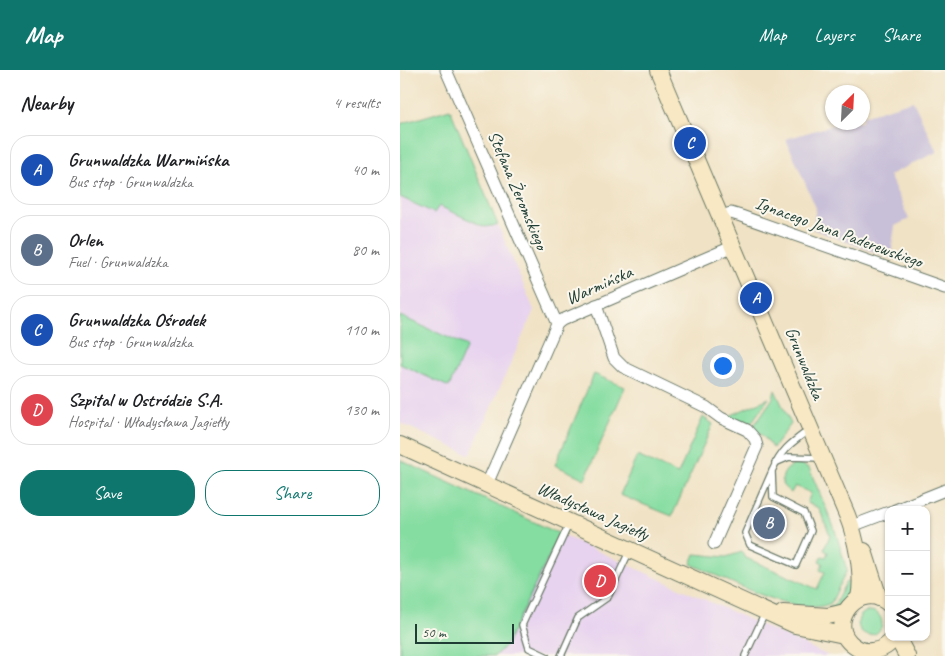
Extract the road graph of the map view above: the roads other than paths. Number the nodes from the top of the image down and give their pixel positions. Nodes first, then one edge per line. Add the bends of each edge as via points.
1 (446, 70) edge
2 (658, 70) edge
3 (721, 216) junction
4 (734, 246) junction
5 (945, 288) edge
6 (596, 305) junction
7 (558, 324) junction
8 (810, 430) junction
9 (400, 445) edge
10 (823, 458) junction
11 (775, 463) junction
12 (772, 471) junction
13 (487, 484) junction
14 (945, 490) edge
15 (905, 506) edge
16 (885, 514) edge
17 (570, 522) junction
18 (853, 530) junction
19 (714, 544) dead end
20 (631, 550) junction
21 (859, 598) junction
22 (884, 601) edge
23 (768, 612) junction
24 (845, 612) junction
25 (844, 635) junction
26 (892, 641) edge
27 (898, 641) edge
28 (529, 648) junction
29 (882, 653) edge
30 (526, 656) edge
31 (546, 656) edge
32 (561, 656) edge
33 (745, 656) edge
34 (907, 656) edge

1 - 7 street, Stefana Żeromskiego
2 - 3 main road, Grunwaldzka
3 - 4 main road, Grunwaldzka
3 - 5 street, Ignacego Jana Paderewskiego via 731,213 741,216
4 - 6 street, Warmińska
4 - 8 main road, Grunwaldzka
6 - 7 street, Warmińska
6 - 19 street via 614,358 623,367 706,407 755,438 756,446
7 - 13 street, Warmińska
8 - 10 main road, Grunwaldzka
8 - 11 lane via 784,448
9 - 13 main road, Władysława Jagiełły
10 - 11 lane via 789,457
10 - 18 main road, Grunwaldzka
11 - 12 lane
12 - 12 lane via 744,533 750,545 796,565 811,531 804,512 773,498
13 - 17 main road, Władysława Jagiełły
14 - 15 street
16 - 18 street
17 - 20 main road, Władysława Jagiełły
17 - 28 lane via 522,626
18 - 21 main road, Grunwaldzka
18 - 22 main road, Grunwaldzka
20 - 23 main road, Władysława Jagiełły
20 - 32 lane via 608,597 578,618
21 - 22 main road via 869,596
21 - 24 main road
23 - 24 main road, Władysława Jagiełły via 828,616
23 - 25 main road, Władysława Jagiełły via 796,625
23 - 33 lane
24 - 25 main road via 842,623
25 - 29 main road via 858,649
26 - 29 main road
27 - 34 main road
28 - 30 lane
28 - 31 lane

